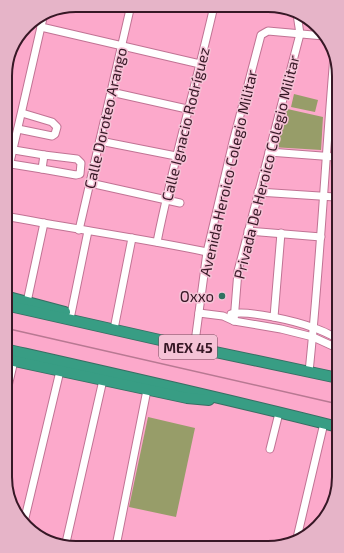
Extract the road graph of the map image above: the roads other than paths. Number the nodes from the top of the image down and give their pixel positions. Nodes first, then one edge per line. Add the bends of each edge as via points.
1 (129, 12) edge
2 (213, 12) edge
3 (298, 20) edge
4 (42, 22) edge
5 (41, 27) junction
6 (300, 34) junction
7 (317, 35) edge
8 (122, 45) junction
9 (200, 64) junction
10 (332, 81) edge
11 (111, 92) junction
12 (187, 109) junction
13 (22, 113) junction
14 (18, 129) junction
15 (100, 141) junction
16 (14, 150) junction
17 (269, 152) junction
18 (44, 155) junction
19 (176, 156) junction
20 (326, 156) junction
21 (332, 157) edge
22 (12, 159) edge
23 (12, 164) edge
24 (42, 169) junction
25 (90, 184) junction
26 (258, 192) junction
27 (324, 196) junction
28 (332, 197) edge
29 (166, 199) junction
30 (180, 203) dead end
31 (12, 217) edge
32 (44, 223) junction
33 (79, 230) junction
34 (248, 230) junction
35 (88, 231) junction
36 (281, 233) junction
37 (321, 237) junction
38 (132, 238) junction
39 (156, 242) junction
40 (207, 252) junction
41 (12, 298) edge
42 (27, 302) junction
43 (12, 306) edge
44 (199, 313) junction
45 (69, 316) junction
46 (234, 317) junction
47 (274, 317) junction
48 (115, 324) junction
49 (314, 328) junction
50 (332, 336) edge
51 (313, 337) junction
52 (195, 342) junction
53 (332, 346) edge
54 (12, 351) edge
55 (249, 359) junction
56 (12, 360) edge
57 (60, 371) junction
58 (309, 372) junction
59 (332, 377) edge
60 (104, 380) junction
61 (148, 390) junction
62 (221, 399) junction
63 (279, 413) junction
64 (324, 424) junction
65 (332, 426) edge
66 (270, 449) dead end
67 (25, 516) edge
68 (299, 533) edge
69 (67, 540) edge
70 (117, 541) edge

1 - 8 street, Calle Doroteo Arango
2 - 9 street, Calle Ignacio Rodríguez
3 - 6 street, Privada De Heroico Colegio Militar
4 - 5 street
5 - 8 street
5 - 13 street
6 - 7 street
6 - 17 street, Privada De Heroico Colegio Militar
6 - 40 street, Avenida Heroico Colegio Militar via 265,31 261,35
8 - 9 street
8 - 11 street, Calle Doroteo Arango
9 - 12 street, Calle Ignacio Rodríguez
10 - 20 street
11 - 12 street
11 - 15 street, Calle Doroteo Arango
12 - 19 street, Calle Ignacio Rodríguez
13 - 14 street
13 - 14 street via 52,122 57,126 55,134 52,136
14 - 16 street
15 - 19 street
15 - 25 street, Calle Doroteo Arango
16 - 18 street
16 - 22 street
17 - 20 street
17 - 26 street, Privada De Heroico Colegio Militar
18 - 24 street
18 - 24 street via 77,160 81,163 81,170 80,174 76,175
19 - 29 street, Calle Ignacio Rodríguez
20 - 21 street
20 - 27 street
23 - 24 street
25 - 29 street
25 - 33 street, Calle Doroteo Arango
26 - 27 street
26 - 34 street, Privada De Heroico Colegio Militar
27 - 28 street
27 - 37 street
29 - 30 street
29 - 39 street, Calle Ignacio Rodríguez
31 - 32 street
32 - 33 street
32 - 42 street
33 - 35 street
34 - 36 street
34 - 46 street, Privada De Heroico Colegio Militar via 237,276
35 - 38 street
35 - 45 street
36 - 37 street
36 - 47 street
37 - 49 street
38 - 39 street
38 - 48 street
39 - 40 street
40 - 44 street, Avenida Heroico Colegio Militar
41 - 42 highway
42 - 45 highway
43 - 45 highway, MEX 45
44 - 46 street
44 - 52 street, Avenida Heroico Colegio Militar
45 - 48 highway
45 - 55 highway, MEX 45
46 - 47 street via 251,314
46 - 51 street
47 - 49 street
48 - 52 highway
49 - 50 street
49 - 51 street
51 - 53 street
51 - 58 street
52 - 55 highway
54 - 62 highway
55 - 58 highway, MEX 45
56 - 57 highway
57 - 60 highway
57 - 67 street
58 - 59 highway, MEX 45
60 - 61 highway
60 - 69 street
61 - 62 highway via 195,400
61 - 70 street
62 - 63 highway
63 - 64 highway
63 - 66 street
64 - 65 highway
64 - 68 street

